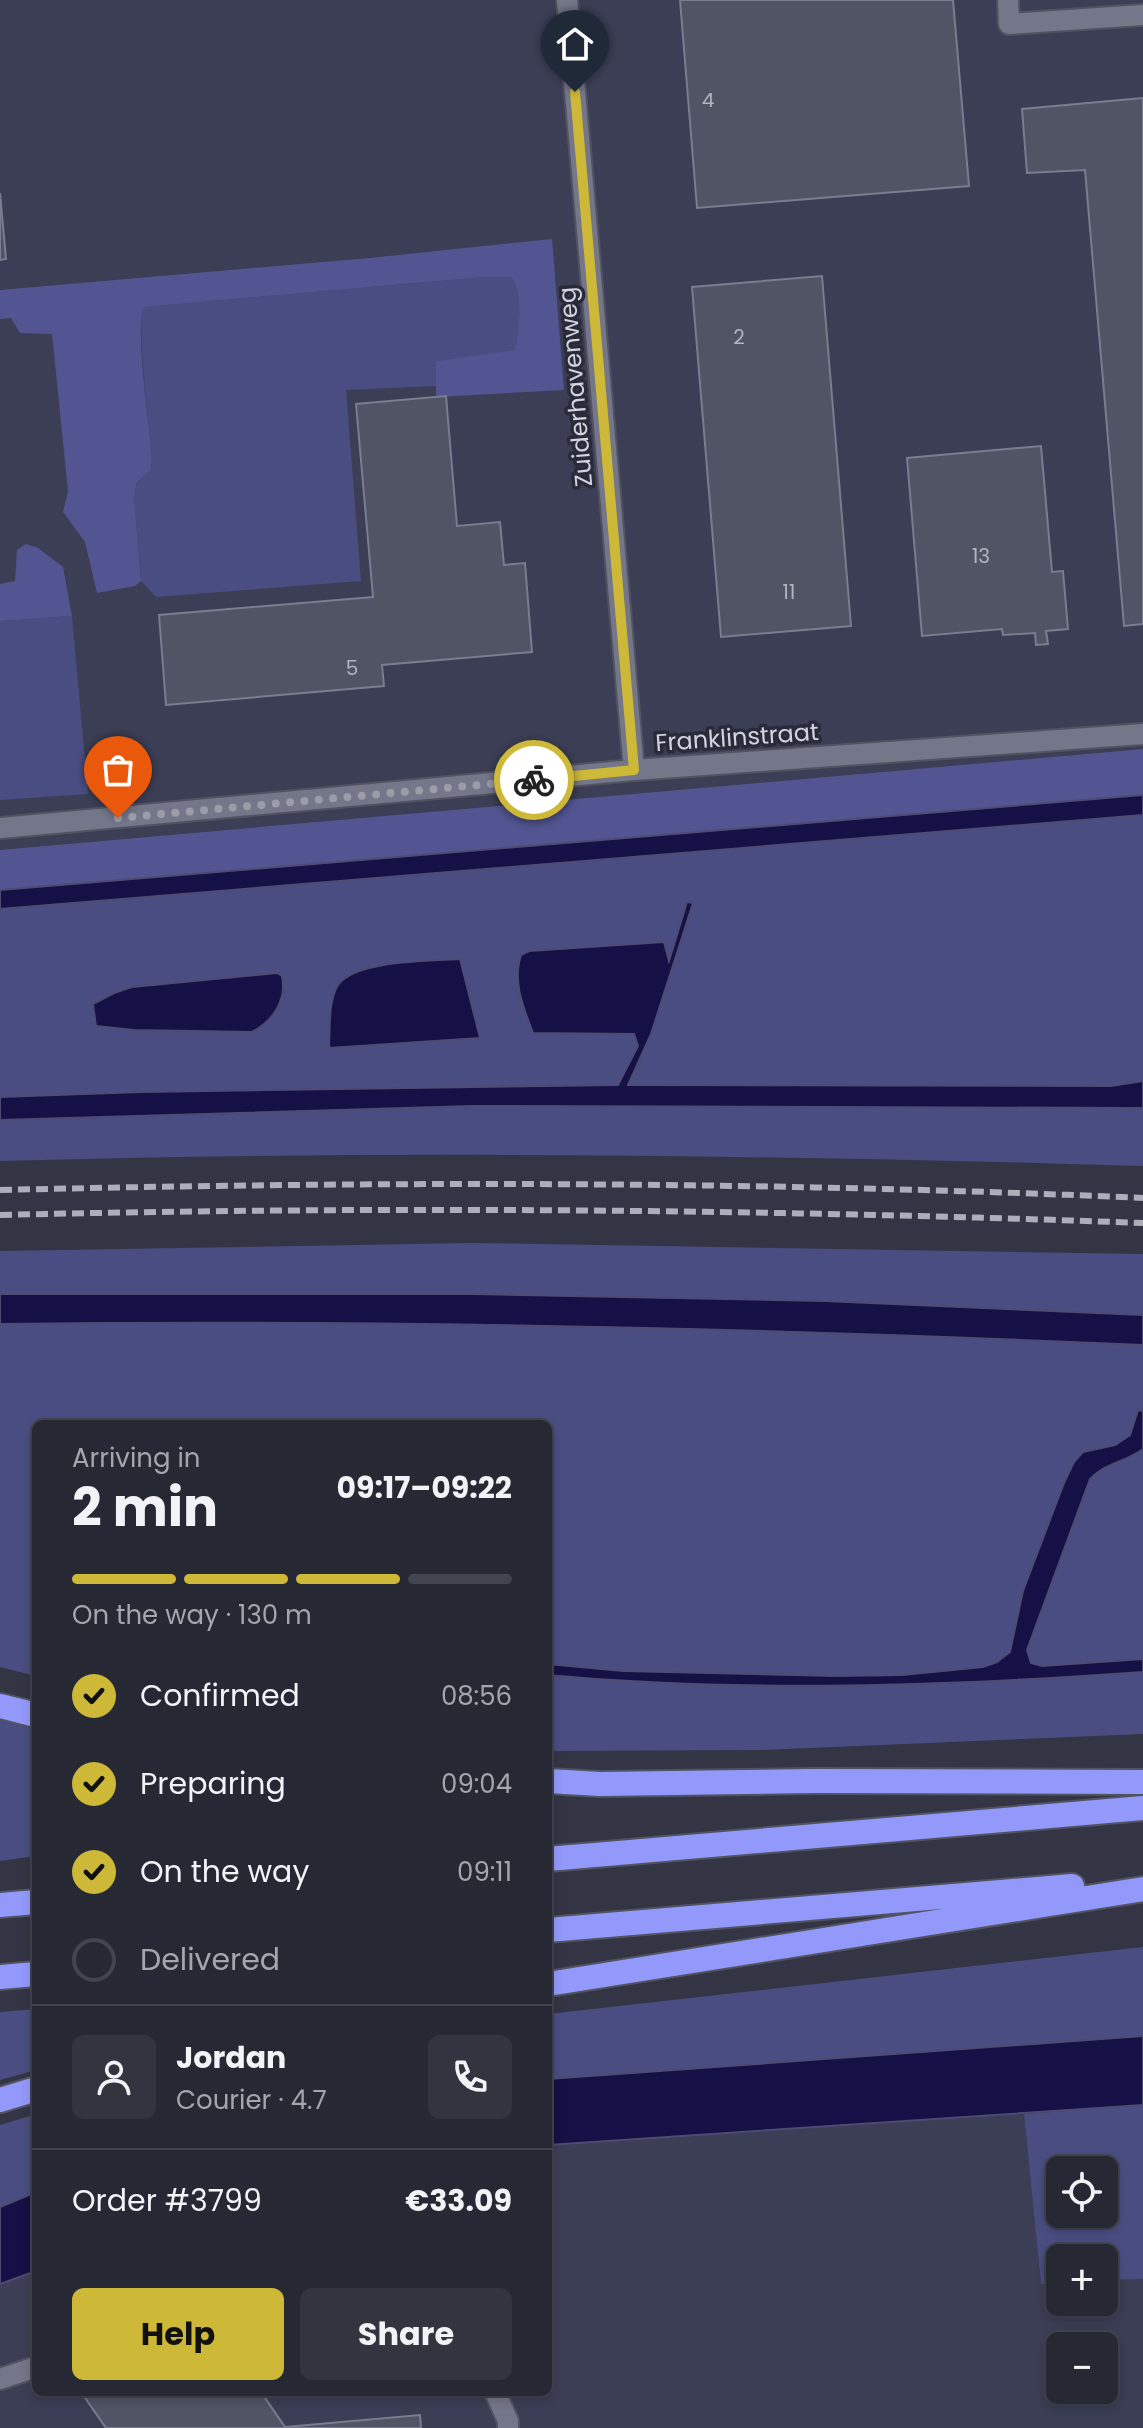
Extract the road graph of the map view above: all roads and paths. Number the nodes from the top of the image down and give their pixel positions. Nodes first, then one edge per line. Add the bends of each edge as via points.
1 (567, 0) edge
2 (1008, 0) edge
3 (1143, 15) edge
4 (1143, 734) edge
5 (634, 770) junction
6 (0, 828) edge
7 (0, 1706) edge
8 (32, 1714) edge
9 (552, 1781) edge
10 (1143, 1782) edge
11 (1143, 1808) edge
12 (552, 1859) edge
13 (1143, 1880) edge
14 (1143, 1889) edge
15 (32, 1902) edge
16 (0, 1905) edge
17 (552, 1930) edge
18 (32, 1974) edge
19 (0, 1977) edge
20 (552, 1983) edge
21 (32, 2090) edge
22 (0, 2100) edge
23 (32, 2368) edge
24 (0, 2379) edge
25 (497, 2396) edge
26 (508, 2428) edge

1 - 5 street, Zuiderhavenweg
2 - 3 street via 1009,24
4 - 5 street, Franklinstraat
5 - 6 street, Franklinstraat
7 - 8 highway
9 - 10 highway
11 - 12 highway
13 - 17 highway
14 - 20 highway
15 - 16 highway
18 - 19 highway
21 - 22 highway
23 - 24 street
25 - 26 street

